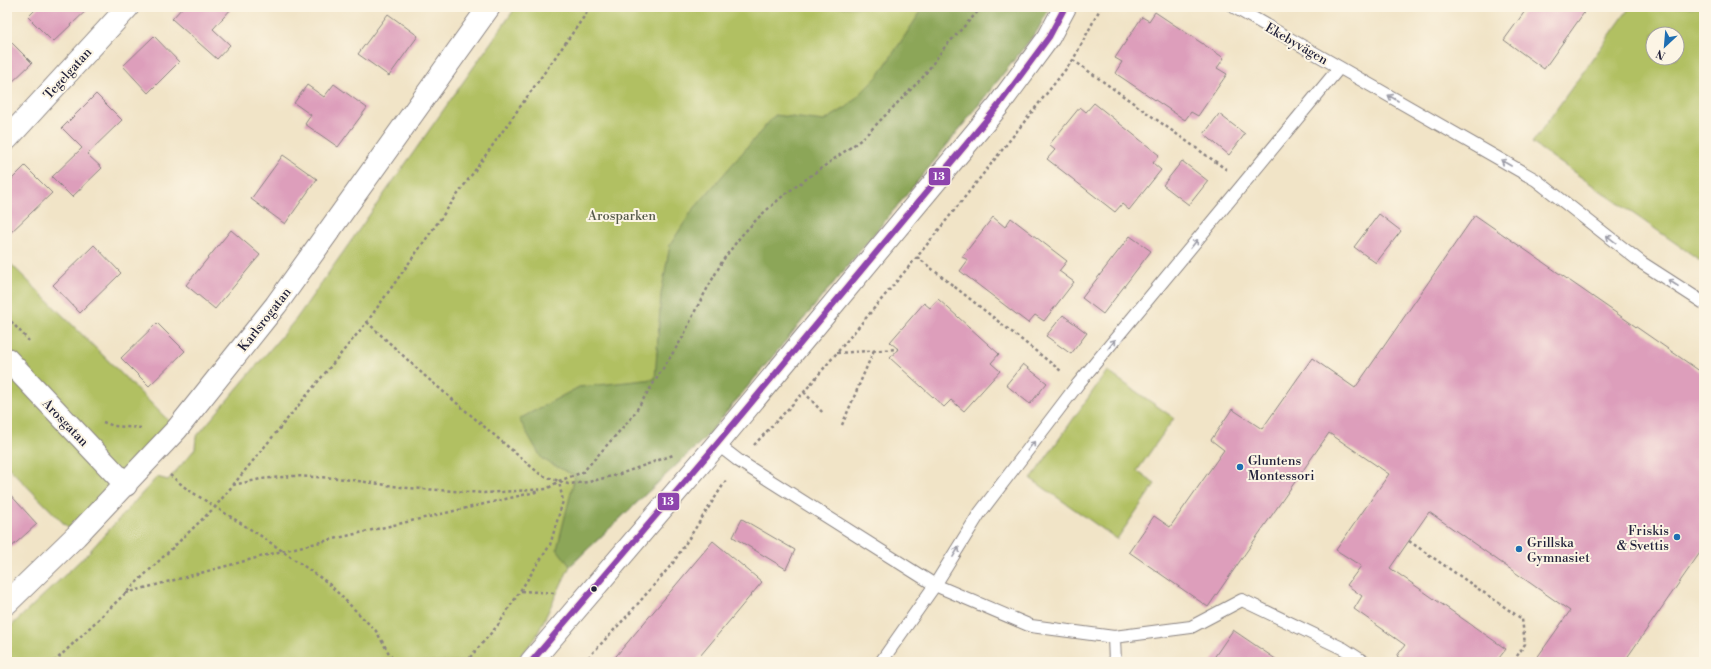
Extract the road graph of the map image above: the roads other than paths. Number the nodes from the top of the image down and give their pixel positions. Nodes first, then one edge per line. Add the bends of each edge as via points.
1 (128, 7) edge
2 (488, 7) edge
3 (1065, 7) edge
4 (1234, 7) edge
5 (1339, 68) junction
6 (7, 139) edge
7 (1704, 303) edge
8 (7, 359) edge
9 (717, 444) junction
10 (126, 484) junction
11 (935, 585) junction
12 (7, 603) edge
13 (1114, 637) junction
14 (531, 662) edge
15 (881, 662) edge
16 (1115, 662) edge
17 (1364, 662) edge

1 - 6 street, Tegelgatan
2 - 10 street, Karlsrogatan via 276,305 177,429
3 - 9 street via 1049,37 998,106
4 - 5 lane, Ekebyvägen
7 -> 5 lane, Ekebyvägen via 1642,263 1536,180
11 -> 5 lane via 979,514 1078,384
8 - 10 street, Arosgatan
9 - 11 lane via 739,461
9 - 14 street
10 - 12 street, Karlsrogatan
11 - 13 lane via 1031,626
11 - 15 lane
13 - 16 lane
13 - 17 lane via 1191,626 1242,600 1344,649

